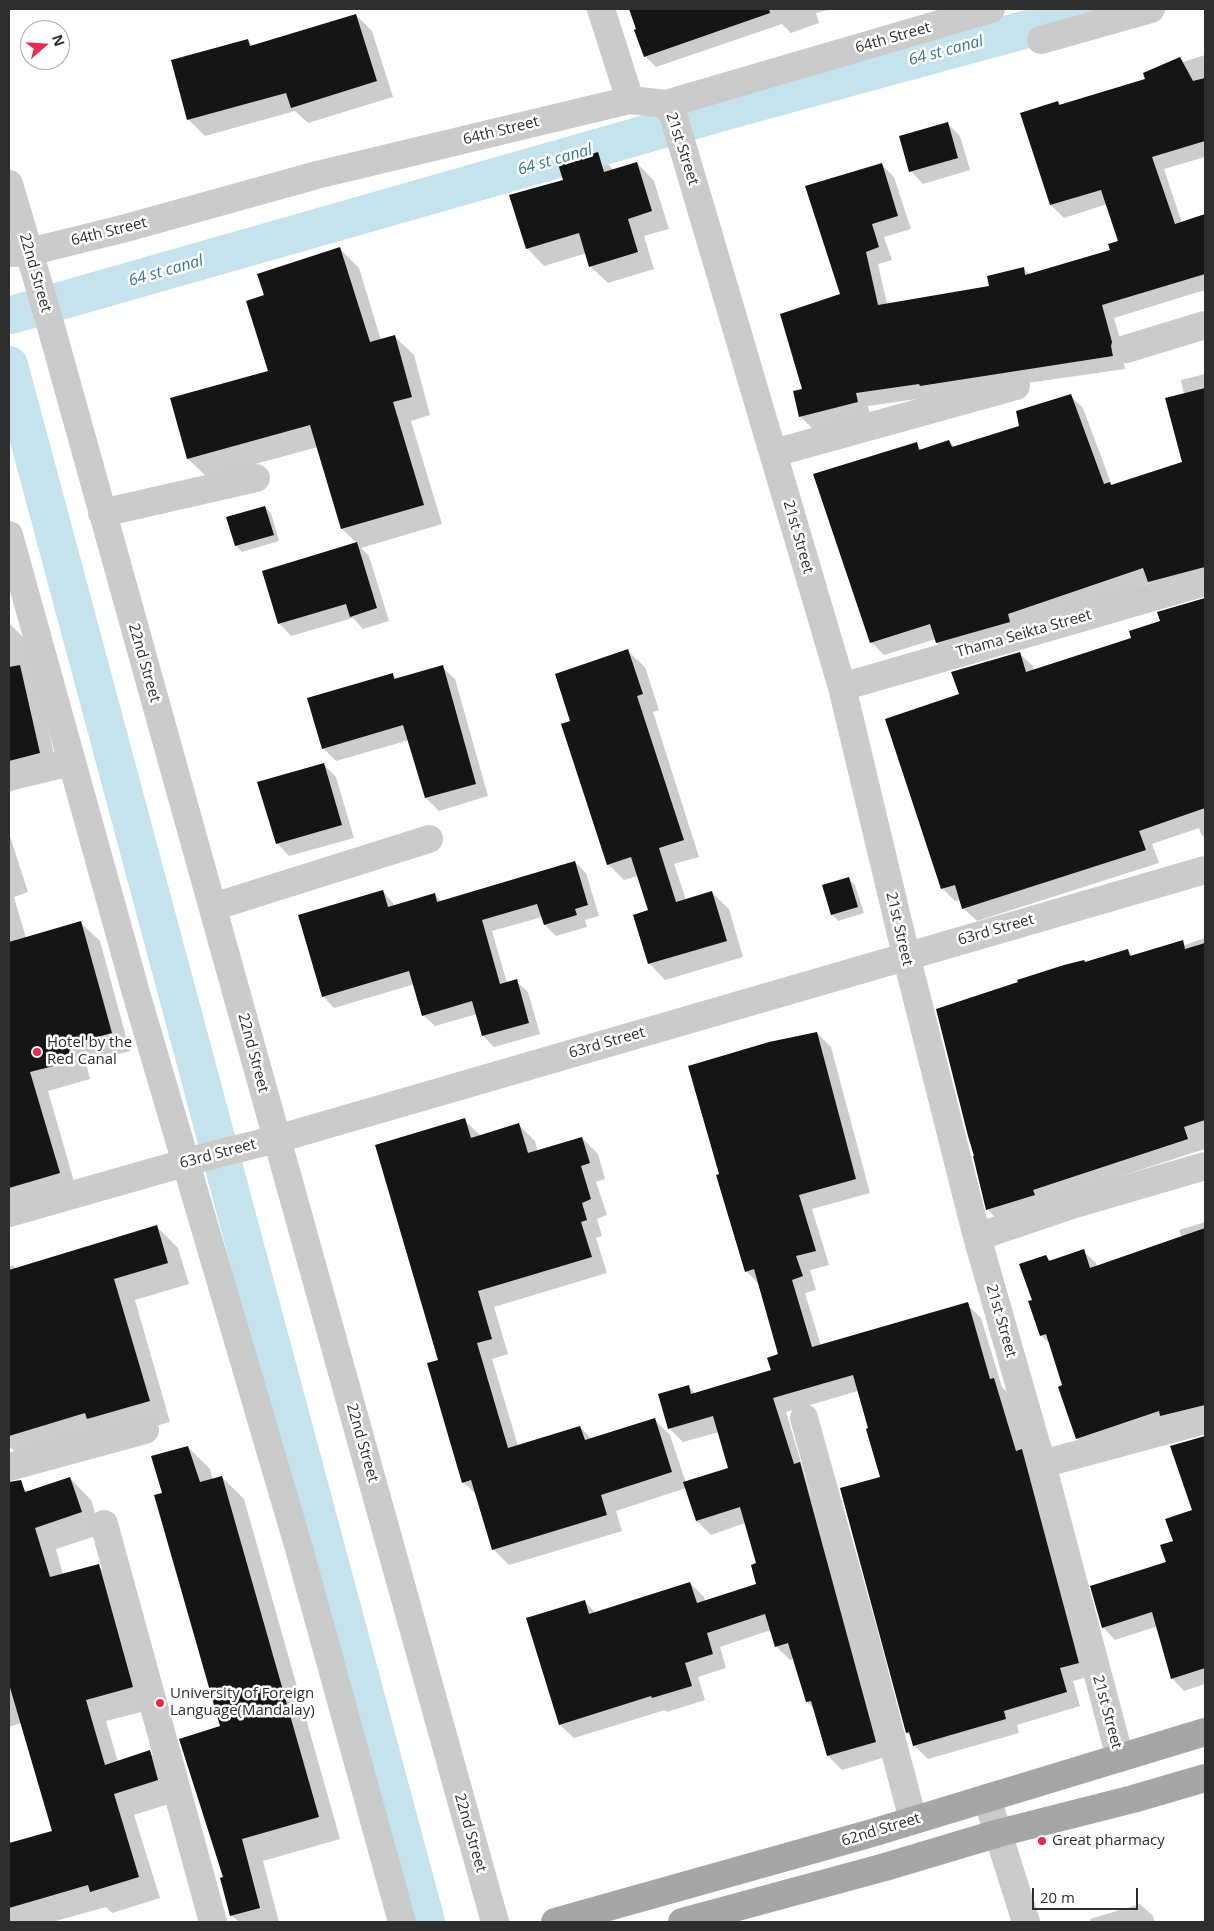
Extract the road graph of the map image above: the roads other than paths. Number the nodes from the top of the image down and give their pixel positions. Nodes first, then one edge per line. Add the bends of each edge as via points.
1 (601, 9) edge
2 (991, 9) edge
3 (1151, 9) edge
4 (1041, 40) dead end
5 (630, 100) junction
6 (670, 110) junction
7 (9, 184) edge
8 (24, 260) edge
9 (1205, 325) edge
10 (1126, 349) dead end
11 (1016, 386) dead end
12 (774, 453) junction
13 (256, 478) dead end
14 (102, 513) junction
15 (9, 535) edge
16 (1205, 582) edge
17 (842, 687) junction
18 (71, 762) junction
19 (9, 777) edge
20 (429, 839) dead end
21 (1205, 870) edge
22 (212, 907) junction
23 (906, 956) junction
24 (277, 1139) junction
25 (197, 1159) junction
26 (1205, 1166) edge
27 (9, 1213) edge
28 (977, 1237) junction
29 (804, 1418) dead end
30 (1205, 1420) edge
31 (145, 1430) dead end
32 (1042, 1464) junction
33 (9, 1467) edge
34 (104, 1524) dead end
35 (1205, 1732) edge
36 (1120, 1758) junction
37 (1205, 1778) edge
38 (987, 1798) junction
39 (913, 1820) junction
40 (998, 1833) junction
41 (213, 1922) edge
42 (402, 1922) edge
43 (495, 1922) edge
44 (555, 1922) edge
45 (682, 1922) edge
46 (1026, 1922) edge

1 - 5 street
2 - 6 street, 64th Street
3 - 4 street
5 - 6 street, 64th Street
5 - 8 street, 64th Street via 326,173 126,228
6 - 12 street, 21st Street
7 - 8 street, 22nd Street
8 - 14 street, 22nd Street via 48,316
9 - 10 street
11 - 12 street
12 - 17 street, 21st Street
13 - 14 street
14 - 22 street, 22nd Street
15 - 18 street
16 - 17 street, Thama Seikta Street
17 - 23 street, 21st Street
18 - 19 street
18 - 25 street
20 - 22 street
21 - 23 street, 63rd Street
22 - 24 street, 22nd Street
23 - 24 street, 63rd Street
23 - 28 street, 21st Street
24 - 25 street, 63rd Street
24 - 43 street, 22nd Street
25 - 27 street, 63rd Street
25 - 42 street via 298,1545
26 - 28 street
28 - 32 street, 21st Street
29 - 39 street
30 - 32 street
31 - 33 street
32 - 36 street, 21st Street
34 - 41 street
35 - 36 main road, 62nd Street
36 - 38 main road, 62nd Street
37 - 40 main road
38 - 39 main road, 62nd Street
38 - 40 street
39 - 44 main road, 62nd Street
40 - 45 main road
40 - 46 street

